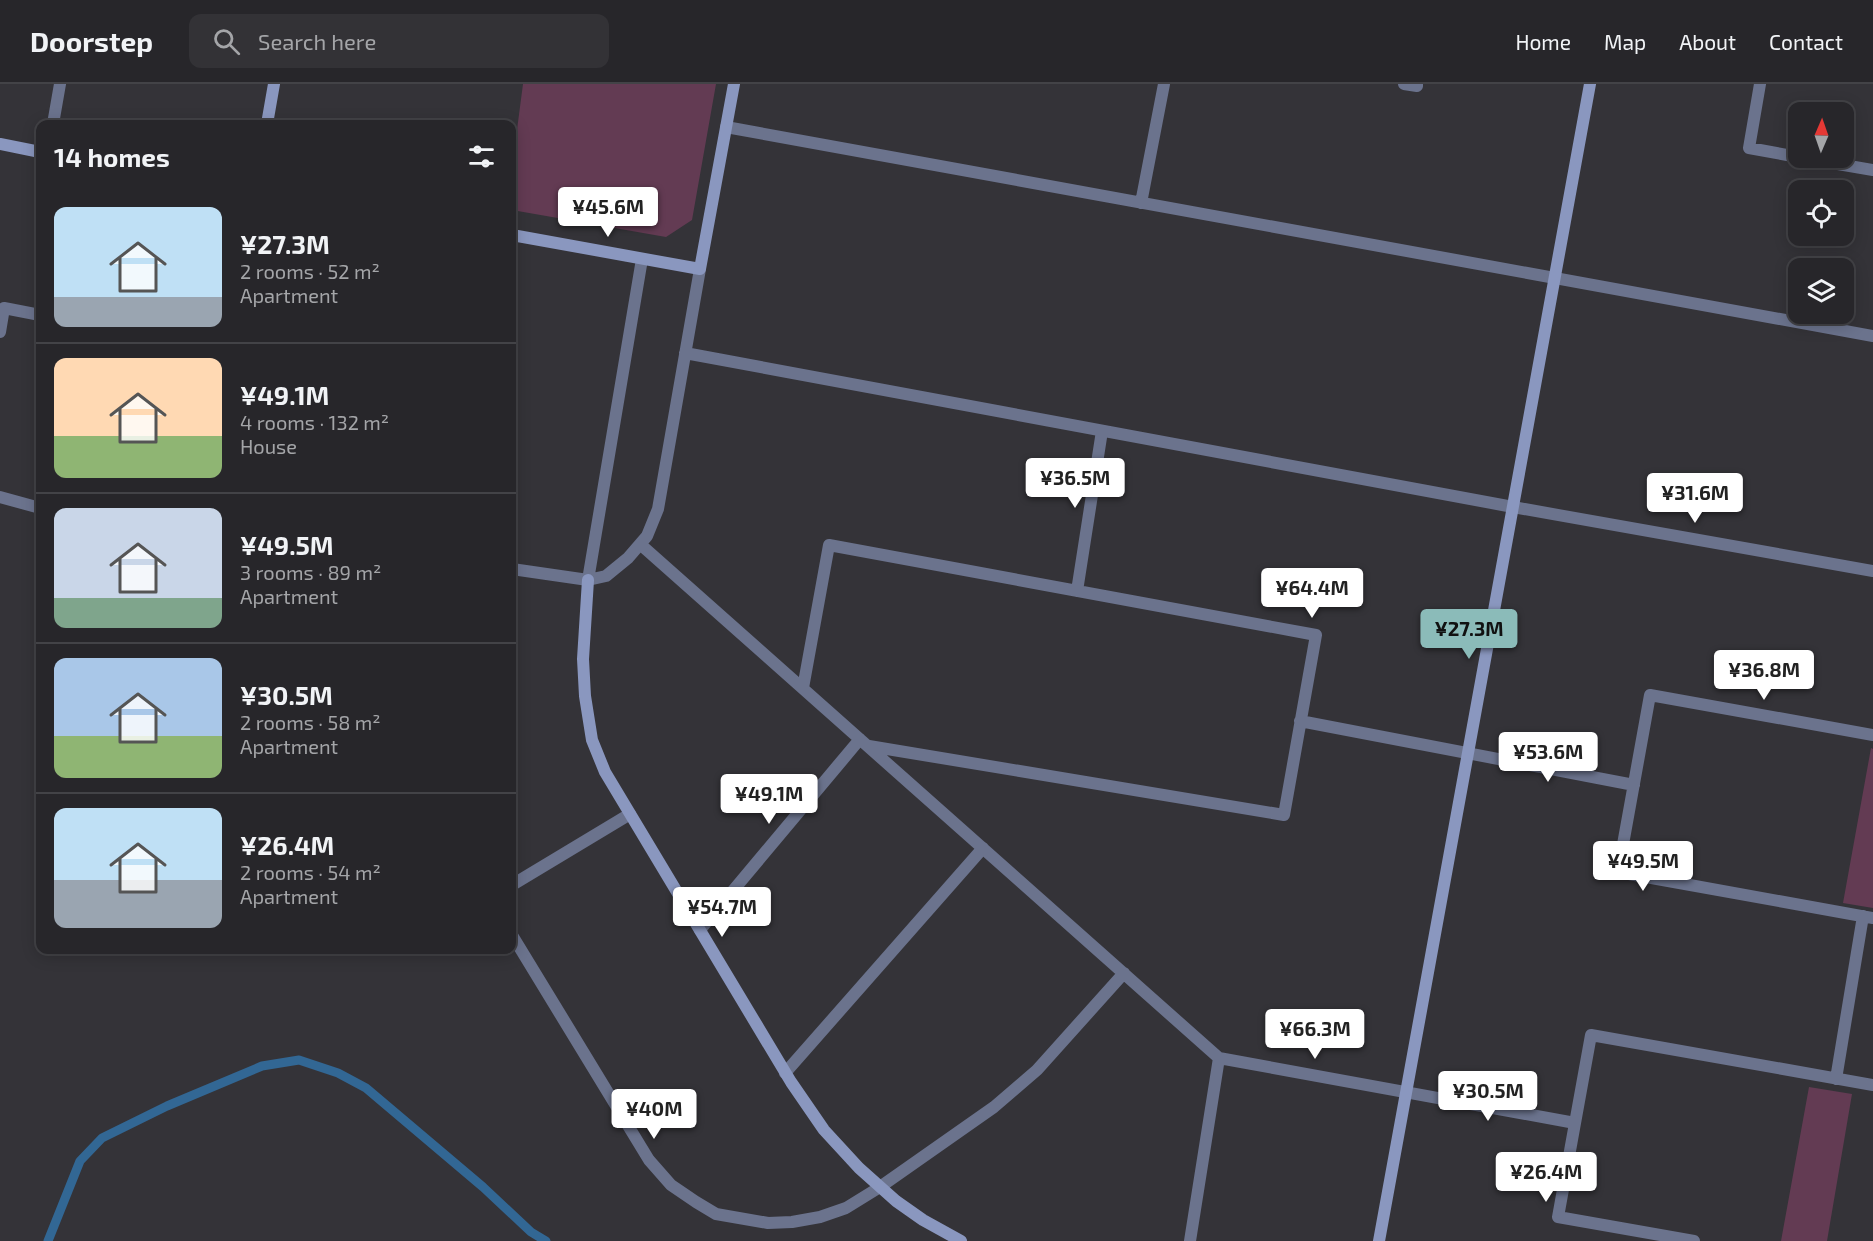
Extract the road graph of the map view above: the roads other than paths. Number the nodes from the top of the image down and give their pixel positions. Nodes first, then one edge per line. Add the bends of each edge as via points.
1 (60, 84) edge
2 (274, 84) edge
3 (734, 84) edge
4 (1164, 84) edge
5 (1404, 84) edge
6 (1418, 84) edge
7 (1590, 84) edge
8 (1760, 84) edge
9 (54, 120) edge
10 (268, 120) edge
11 (726, 127) junction
12 (0, 144) edge
13 (36, 151) edge
14 (1788, 155) edge
15 (1854, 167) edge
16 (1873, 170) edge
17 (1141, 203) junction
18 (516, 237) edge
19 (642, 259) junction
20 (700, 269) junction
21 (1555, 278) junction
22 (36, 314) edge
23 (0, 332) edge
24 (1873, 336) edge
25 (685, 354) junction
26 (1102, 431) junction
27 (0, 497) edge
28 (36, 507) edge
29 (1513, 507) junction
30 (640, 544) junction
31 (516, 570) edge
32 (1873, 571) edge
33 (588, 580) junction
34 (1077, 591) junction
35 (803, 688) junction
36 (1300, 721) junction
37 (1873, 735) edge
38 (864, 743) junction
39 (1468, 752) junction
40 (1634, 785) junction
41 (630, 814) junction
42 (983, 848) junction
43 (516, 883) edge
44 (1868, 917) edge
45 (700, 930) junction
46 (516, 941) edge
47 (1124, 973) junction
48 (1219, 1058) junction
49 (785, 1072) junction
50 (1836, 1078) junction
51 (1873, 1085) edge
52 (1406, 1091) junction
53 (1575, 1123) junction
54 (880, 1187) junction
55 (961, 1241) edge
56 (1190, 1241) edge
57 (1379, 1241) edge
58 (1694, 1241) edge

1 - 9 street
2 - 10 street
3 - 11 street
4 - 17 street
5 - 6 street
7 - 21 street
8 - 14 street via 1749,148
11 - 17 street
11 - 20 street
12 - 13 street
15 - 16 street
17 - 21 street
18 - 19 street
19 - 20 street
19 - 33 street
20 - 25 street
21 - 24 street
21 - 29 street
22 - 23 street via 4,308
25 - 26 street
25 - 30 street via 658,509
26 - 29 street
26 - 34 street
27 - 28 street
29 - 32 street
29 - 39 street
30 - 33 street via 606,576
30 - 35 street
31 - 33 street
33 - 41 street via 583,659 592,740 605,772
34 - 35 street via 829,545
34 - 36 street via 1316,635
35 - 38 street
36 - 38 street via 1284,815
36 - 39 street
37 - 40 street via 1650,695
38 - 42 street
38 - 45 street
39 - 40 street
39 - 52 street
40 - 44 street via 1618,872
41 - 43 street
41 - 45 street
42 - 47 street
42 - 49 street
44 - 50 street
45 - 49 street
46 - 54 street via 649,1160 671,1185 696,1202 716,1214 740,1219 792,1222 846,1208
47 - 48 street
47 - 54 street via 1037,1070 994,1107
48 - 52 street
48 - 56 street
49 - 54 street via 824,1130
50 - 51 street
50 - 53 street via 1591,1035
52 - 53 street
52 - 57 street
53 - 58 street via 1558,1217
54 - 55 street via 923,1220

